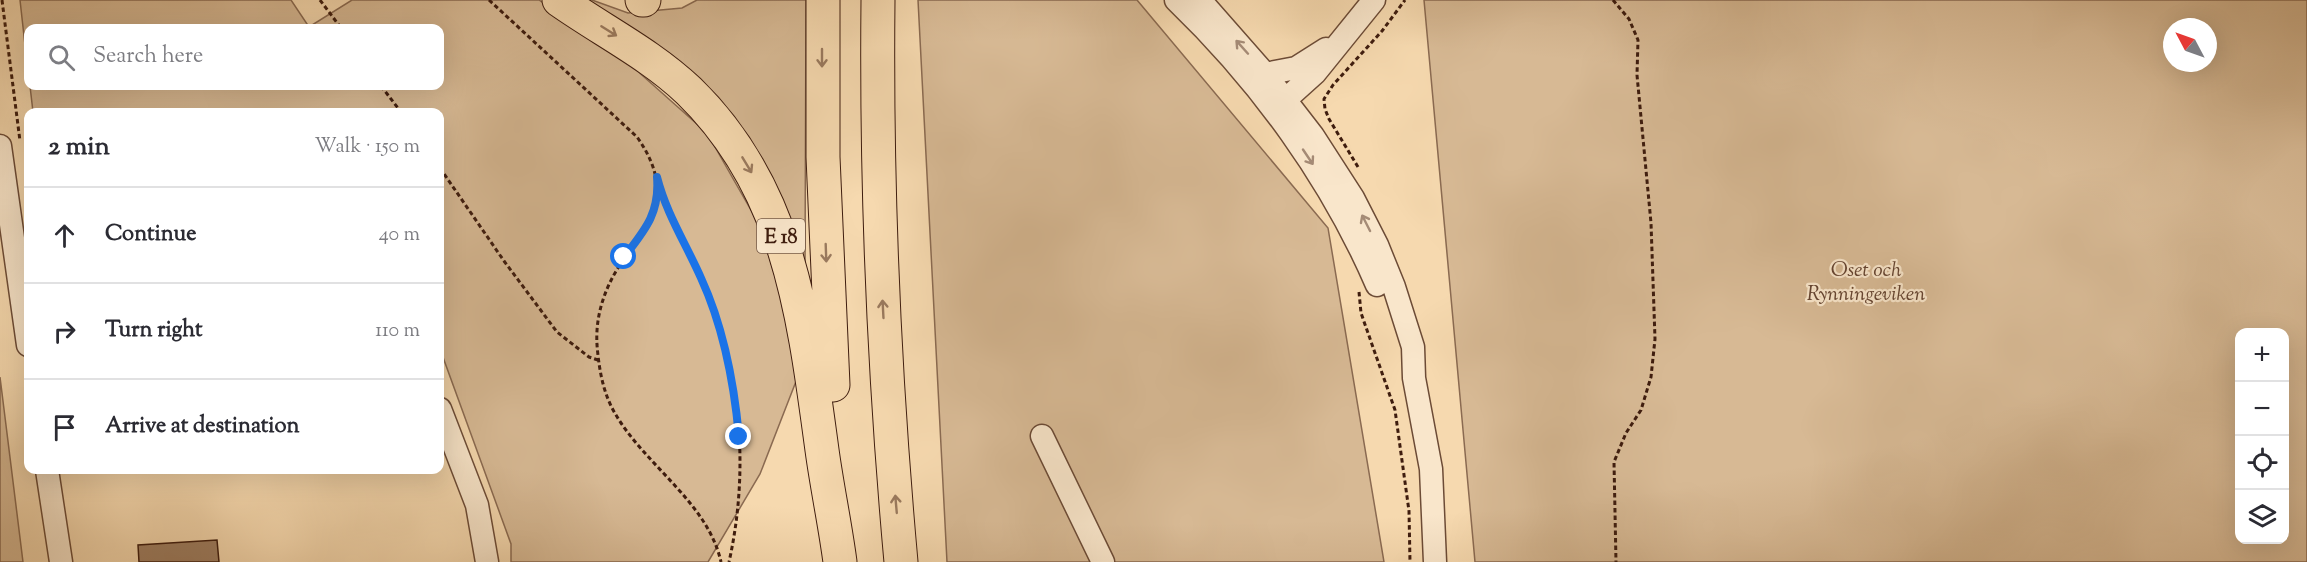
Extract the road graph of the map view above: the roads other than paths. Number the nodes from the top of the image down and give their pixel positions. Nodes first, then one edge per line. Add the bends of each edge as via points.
1 (559, 0) edge
2 (823, 0) edge
3 (878, 0) edge
4 (1176, 0) edge
5 (1200, 0) edge
6 (1374, 0) edge
7 (1351, 30) junction
8 (1265, 74) junction
9 (1280, 105) junction
10 (10, 146) edge
11 (24, 291) edge
12 (444, 419) edge
13 (1042, 436) dead end
14 (48, 474) edge
15 (61, 562) edge
16 (487, 562) edge
17 (840, 562) edge
18 (846, 562) edge
19 (902, 562) edge
20 (1103, 562) edge
21 (1435, 562) edge

1 -> 17 highway, E 18 via 653,60 690,92 732,142 762,191 781,236 800,307
2 -> 18 highway, E 18 via 826,255
19 -> 3 highway via 881,263
4 - 9 street
8 -> 5 street
6 - 7 street
7 - 8 street via 1296,68
7 - 9 street via 1315,73
8 - 9 street
9 - 21 street via 1346,219 1414,378 1431,469
10 - 11 street
12 - 16 street via 477,505
13 - 20 street
14 - 15 street

